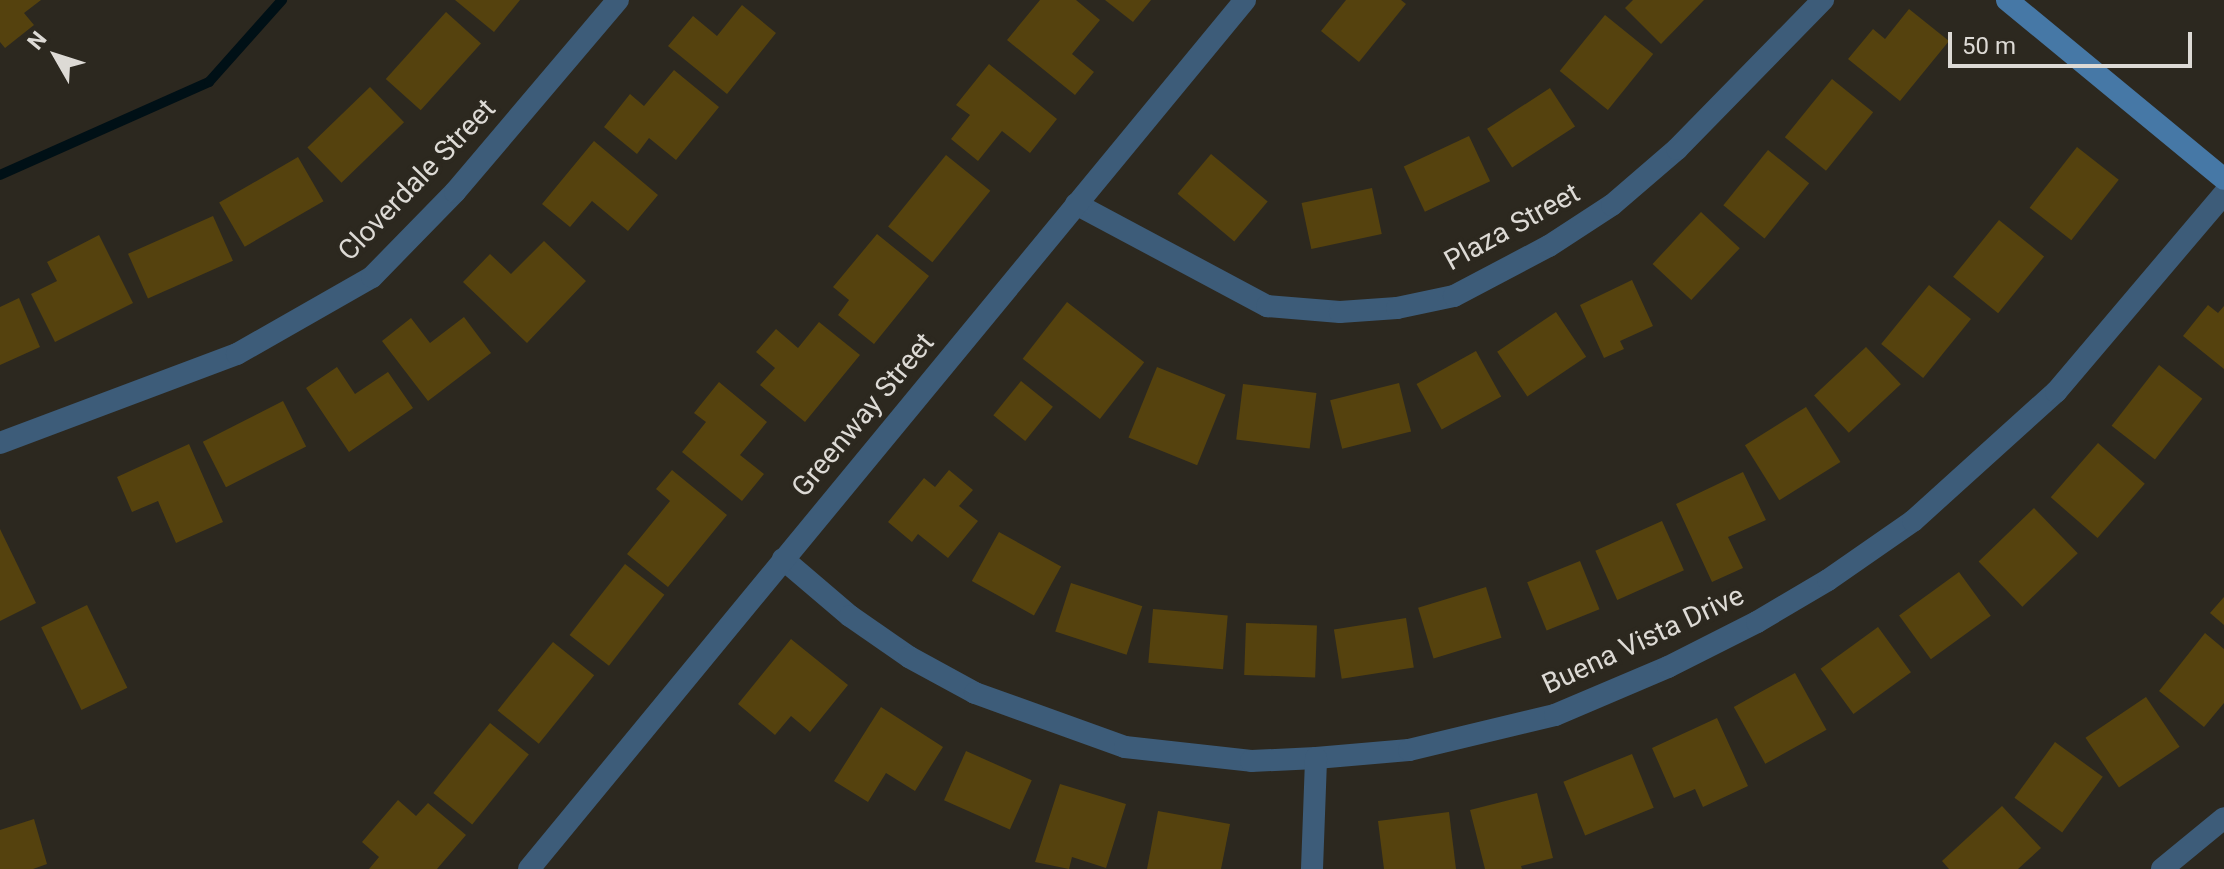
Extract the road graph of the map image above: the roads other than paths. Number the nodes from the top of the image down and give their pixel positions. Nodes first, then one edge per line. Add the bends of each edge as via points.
1 (618, 0) edge
2 (1245, 0) edge
3 (1823, 0) edge
4 (2007, 0) edge
5 (2224, 179) edge
6 (2224, 194) edge
7 (1076, 204) junction
8 (0, 443) edge
9 (783, 559) junction
10 (1316, 758) junction
11 (2224, 818) edge
12 (529, 869) edge
13 (1312, 869) edge
14 (2162, 869) edge

1 - 8 street, Cloverdale Street via 455,192 372,277 237,354
2 - 7 street, Greenway Street
3 - 7 street, Plaza Street via 1688,139 1612,205 1549,246 1454,296 1340,312 1267,306
4 - 5 main road
6 - 10 street, Buena Vista Drive via 2056,392 1913,521 1828,580 1668,667 1555,715 1409,750
7 - 9 street, Greenway Street
9 - 10 street, Buena Vista Drive via 909,657 975,693 1079,734 1125,747 1251,761
9 - 12 street, Greenway Street
10 - 13 street
11 - 14 street

